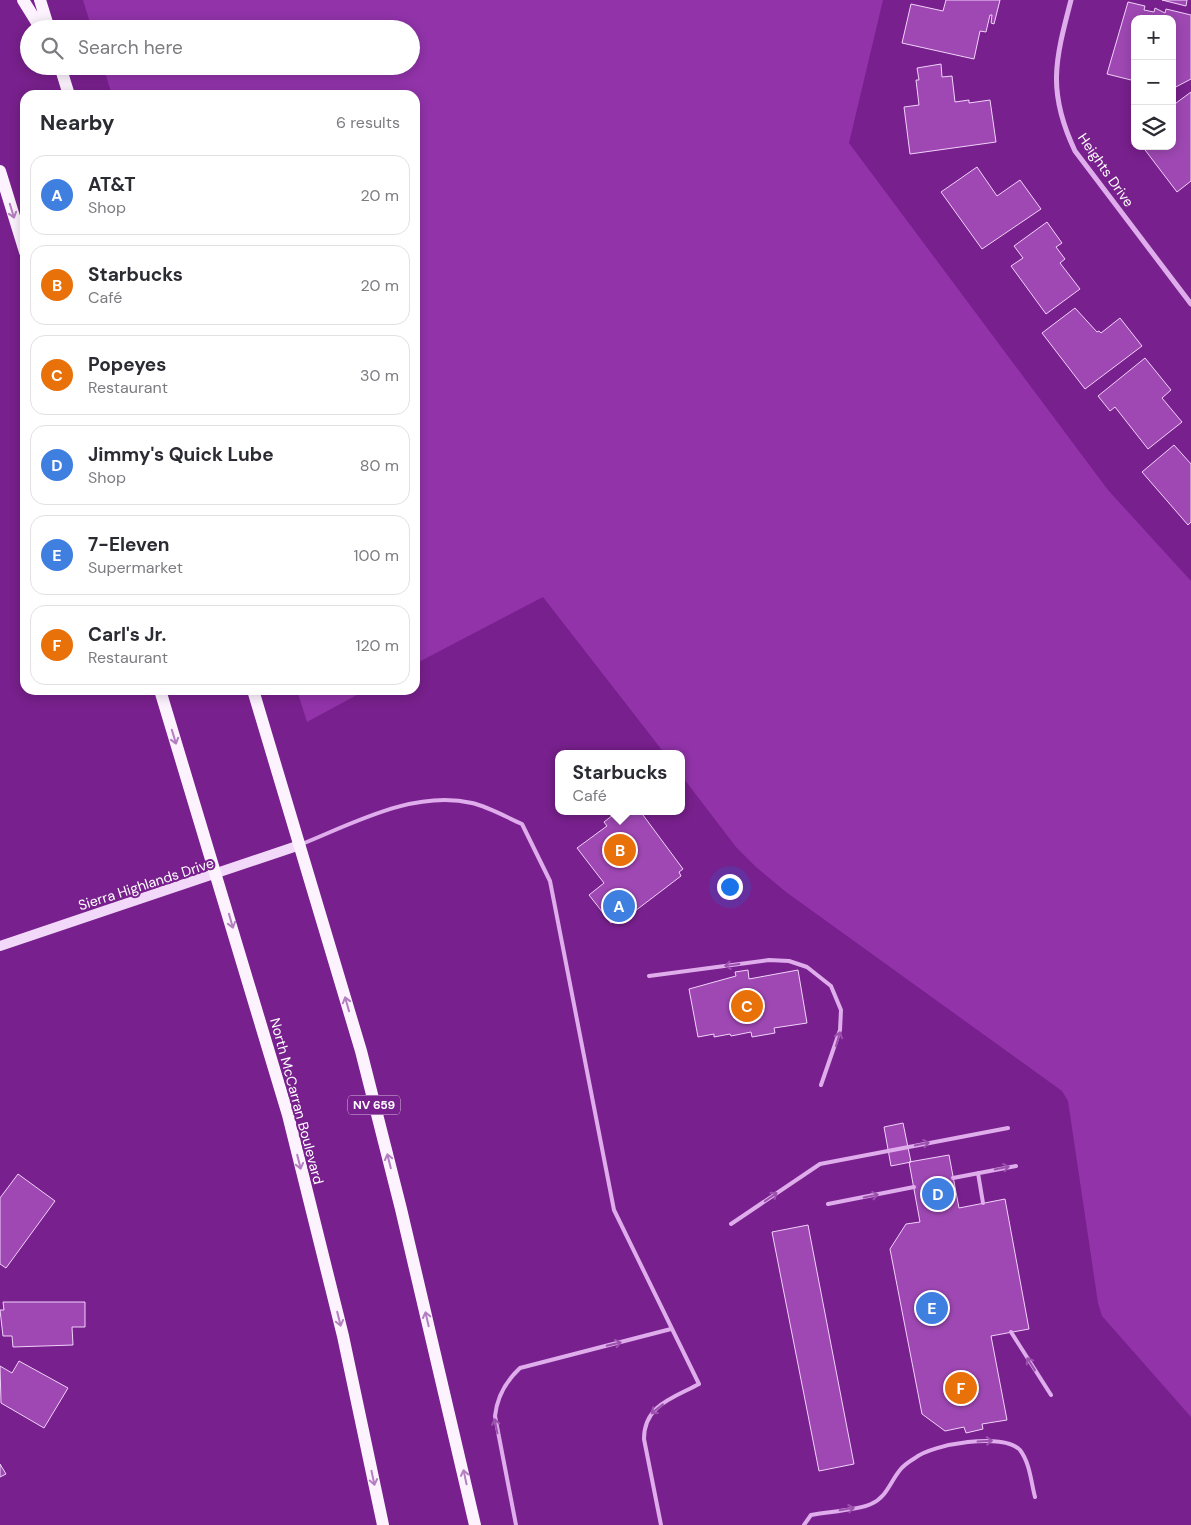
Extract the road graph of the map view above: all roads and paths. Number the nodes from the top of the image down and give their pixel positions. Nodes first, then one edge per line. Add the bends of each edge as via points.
1 (24, 0) edge
2 (40, 0) edge
3 (1071, 0) edge
4 (36, 20) edge
5 (46, 20) edge
6 (63, 75) edge
7 (67, 90) edge
8 (0, 171) edge
9 (20, 236) edge
10 (1191, 304) edge
11 (162, 695) edge
12 (255, 695) edge
13 (300, 845) junction
14 (217, 875) junction
15 (0, 946) edge
16 (649, 976) dead end
17 (820, 1085) dead end
18 (1008, 1128) dead end
19 (1016, 1166) dead end
20 (978, 1173) junction
21 (953, 1178) dead end
22 (914, 1187) dead end
23 (828, 1204) dead end
24 (983, 1204) dead end
25 (731, 1224) dead end
26 (671, 1329) junction
27 (1011, 1332) dead end
28 (1050, 1395) dead end
29 (1035, 1497) dead end
30 (383, 1525) edge
31 (475, 1525) edge
32 (516, 1525) edge
33 (661, 1525) edge
34 (804, 1525) edge

1 - 4 main road
2 - 5 main road
3 - 10 street, Heights Drive via 1056,63 1056,96 1063,125 1075,151
6 - 7 main road
8 -> 9 main road
11 -> 14 main road, North McCarran Boulevard
12 - 13 main road, NV 659
13 - 14 street, Sierra Highlands Drive
13 - 26 lane via 377,814 417,802 442,799 473,803 522,824 550,881 614,1210
31 -> 13 main road, NV 659 via 399,1200
14 - 15 street, Sierra Highlands Drive
14 -> 30 main road, North McCarran Boulevard via 290,1124 343,1336
17 -> 16 lane via 840,1030 841,1010 831,986 807,967 789,961 769,960
25 -> 18 lane via 820,1164
20 -> 19 lane
20 - 21 lane
20 - 24 lane
23 -> 22 lane
32 -> 26 lane via 494,1416 496,1402 510,1378 520,1368
26 -> 33 lane via 699,1384 655,1408 644,1428
28 -> 27 lane
34 -> 29 lane via 811,1515 871,1505 886,1494 901,1470 917,1455 936,1448 978,1441 1001,1440 1019,1449 1027,1463

